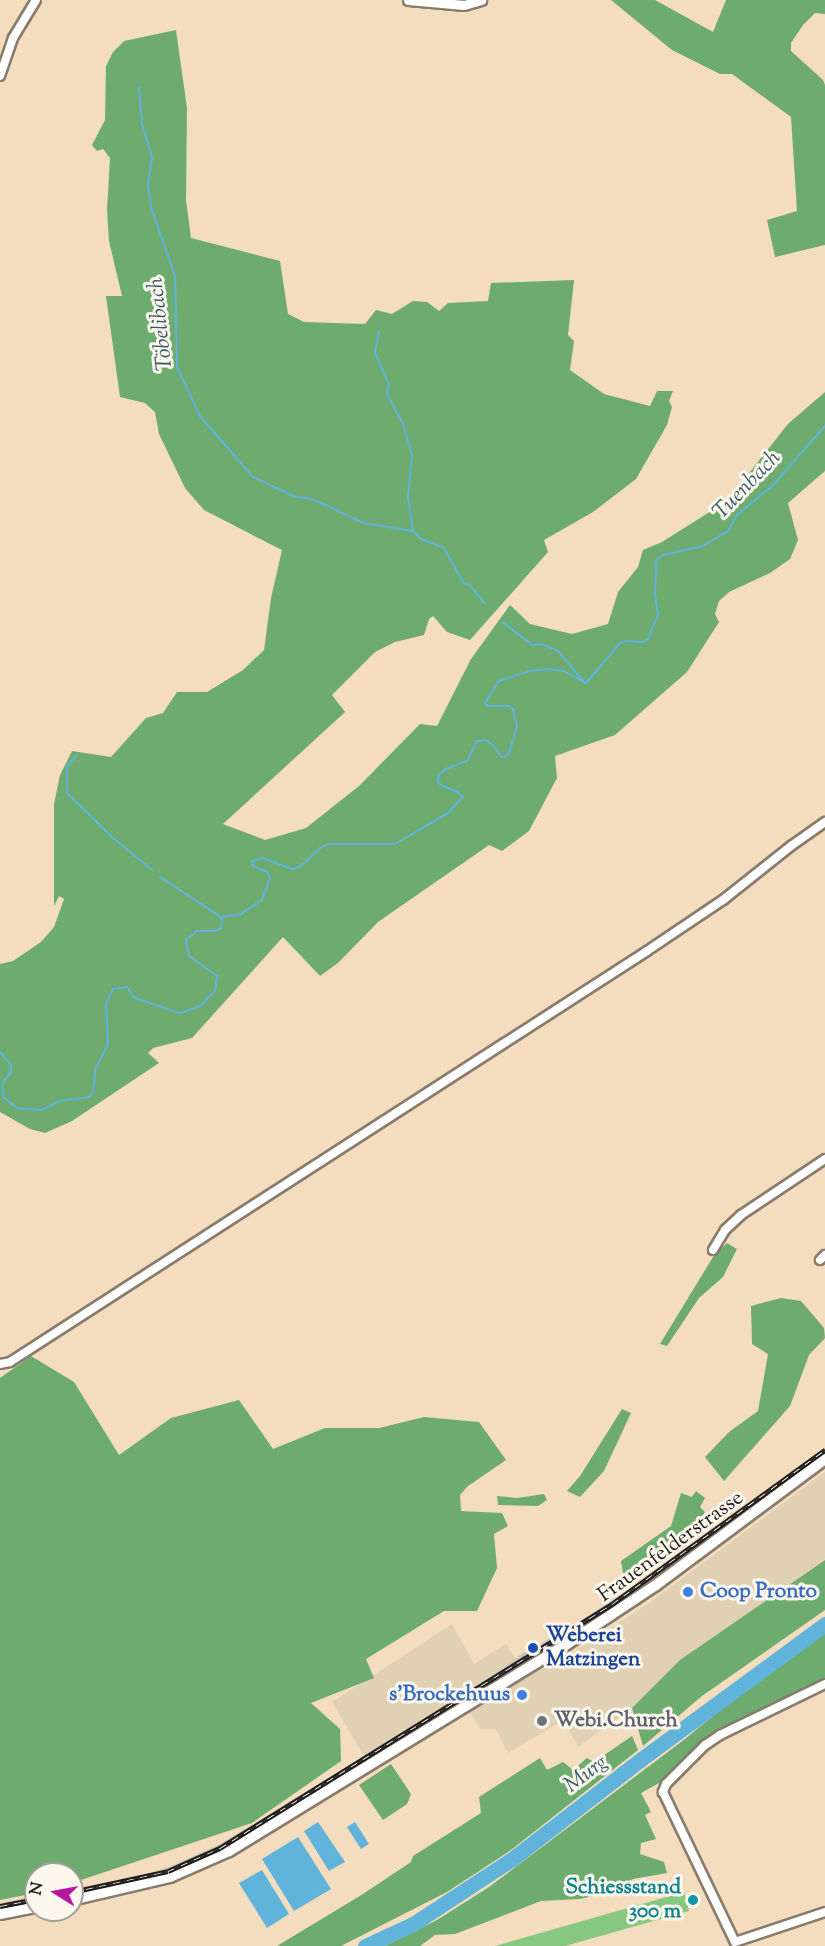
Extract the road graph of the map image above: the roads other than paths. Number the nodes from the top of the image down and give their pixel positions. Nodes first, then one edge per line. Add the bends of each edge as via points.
1 (36, 0) edge
2 (408, 0) edge
3 (481, 0) edge
4 (0, 76) edge
5 (825, 822) edge
6 (825, 1159) edge
7 (712, 1250) dead end
8 (0, 1364) edge
9 (825, 1459) edge
10 (825, 1684) edge
11 (84, 1897) edge
12 (24, 1909) edge
13 (825, 1912) edge
14 (0, 1914) edge

1 - 4 street via 13,38
2 - 3 street via 464,5
5 - 8 street via 675,932 10,1362
6 - 7 street via 741,1215
9 - 11 main road, Frauenfelderstrasse via 656,1584 567,1644 229,1851 170,1877
10 - 13 street via 720,1735 674,1776 663,1792 735,1942
12 - 14 main road

